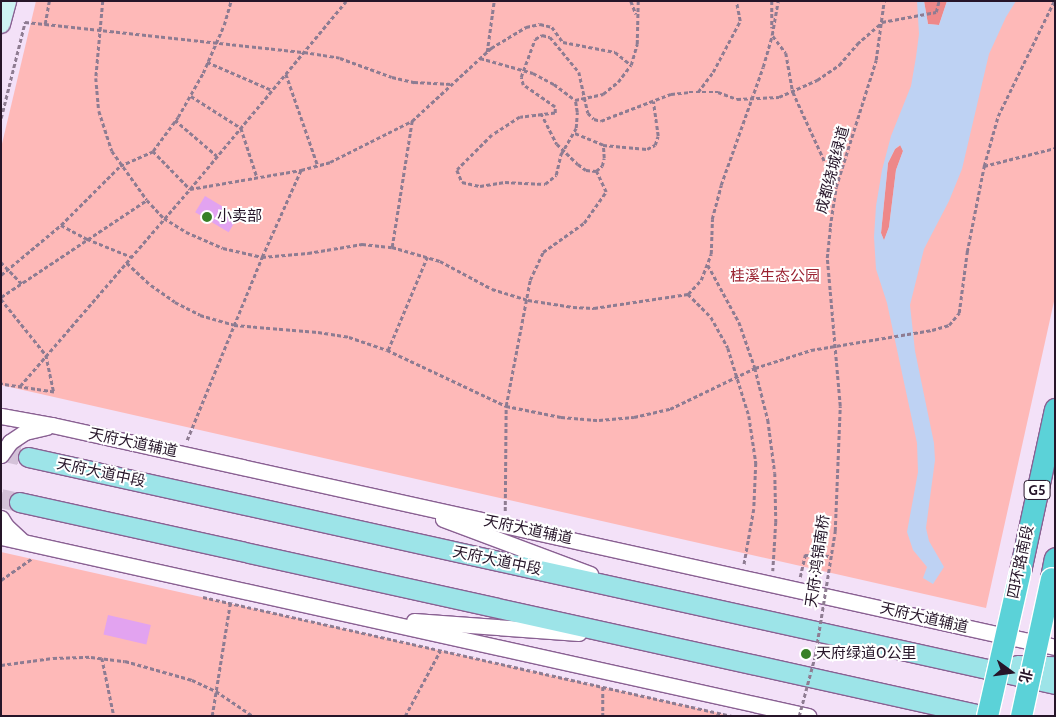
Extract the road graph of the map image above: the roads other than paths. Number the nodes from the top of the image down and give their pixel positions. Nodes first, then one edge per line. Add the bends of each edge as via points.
1 (7, 1) edge
2 (1, 24) edge
3 (1055, 409) edge
4 (1, 416) edge
5 (52, 425) junction
6 (1, 456) edge
7 (28, 457) tunnel mouth
8 (392, 500) junction
9 (19, 502) tunnel mouth
10 (1, 518) edge
11 (1, 537) edge
12 (23, 542) junction
13 (1053, 568) edge
14 (636, 592) junction
15 (363, 617) junction
16 (625, 636) junction
17 (1055, 647) edge
18 (966, 664) junction
19 (1055, 666) edge
20 (1055, 684) edge
21 (955, 709) junction
22 (808, 716) edge
23 (973, 716) edge
24 (987, 716) edge
25 (1021, 716) edge

1 - 2 main road
3 - 24 highway, 四环路南段 / G5, bridge
4 - 5 street, 天府大道辅道
5 - 6 street via 26,432 10,442
5 - 8 street, 天府大道辅道
7 - 14 main road, 天府大道中段
8 - 14 street
8 - 17 street, 天府大道辅道
9 - 16 main road
10 - 12 street
11 - 12 street
12 - 15 street
13 - 25 highway, bridge
14 - 18 main road, 天府大道中段
15 - 16 street
15 - 22 street
16 - 21 main road
18 - 19 main road
18 - 20 main road
21 - 23 main road
21 - 24 main road

